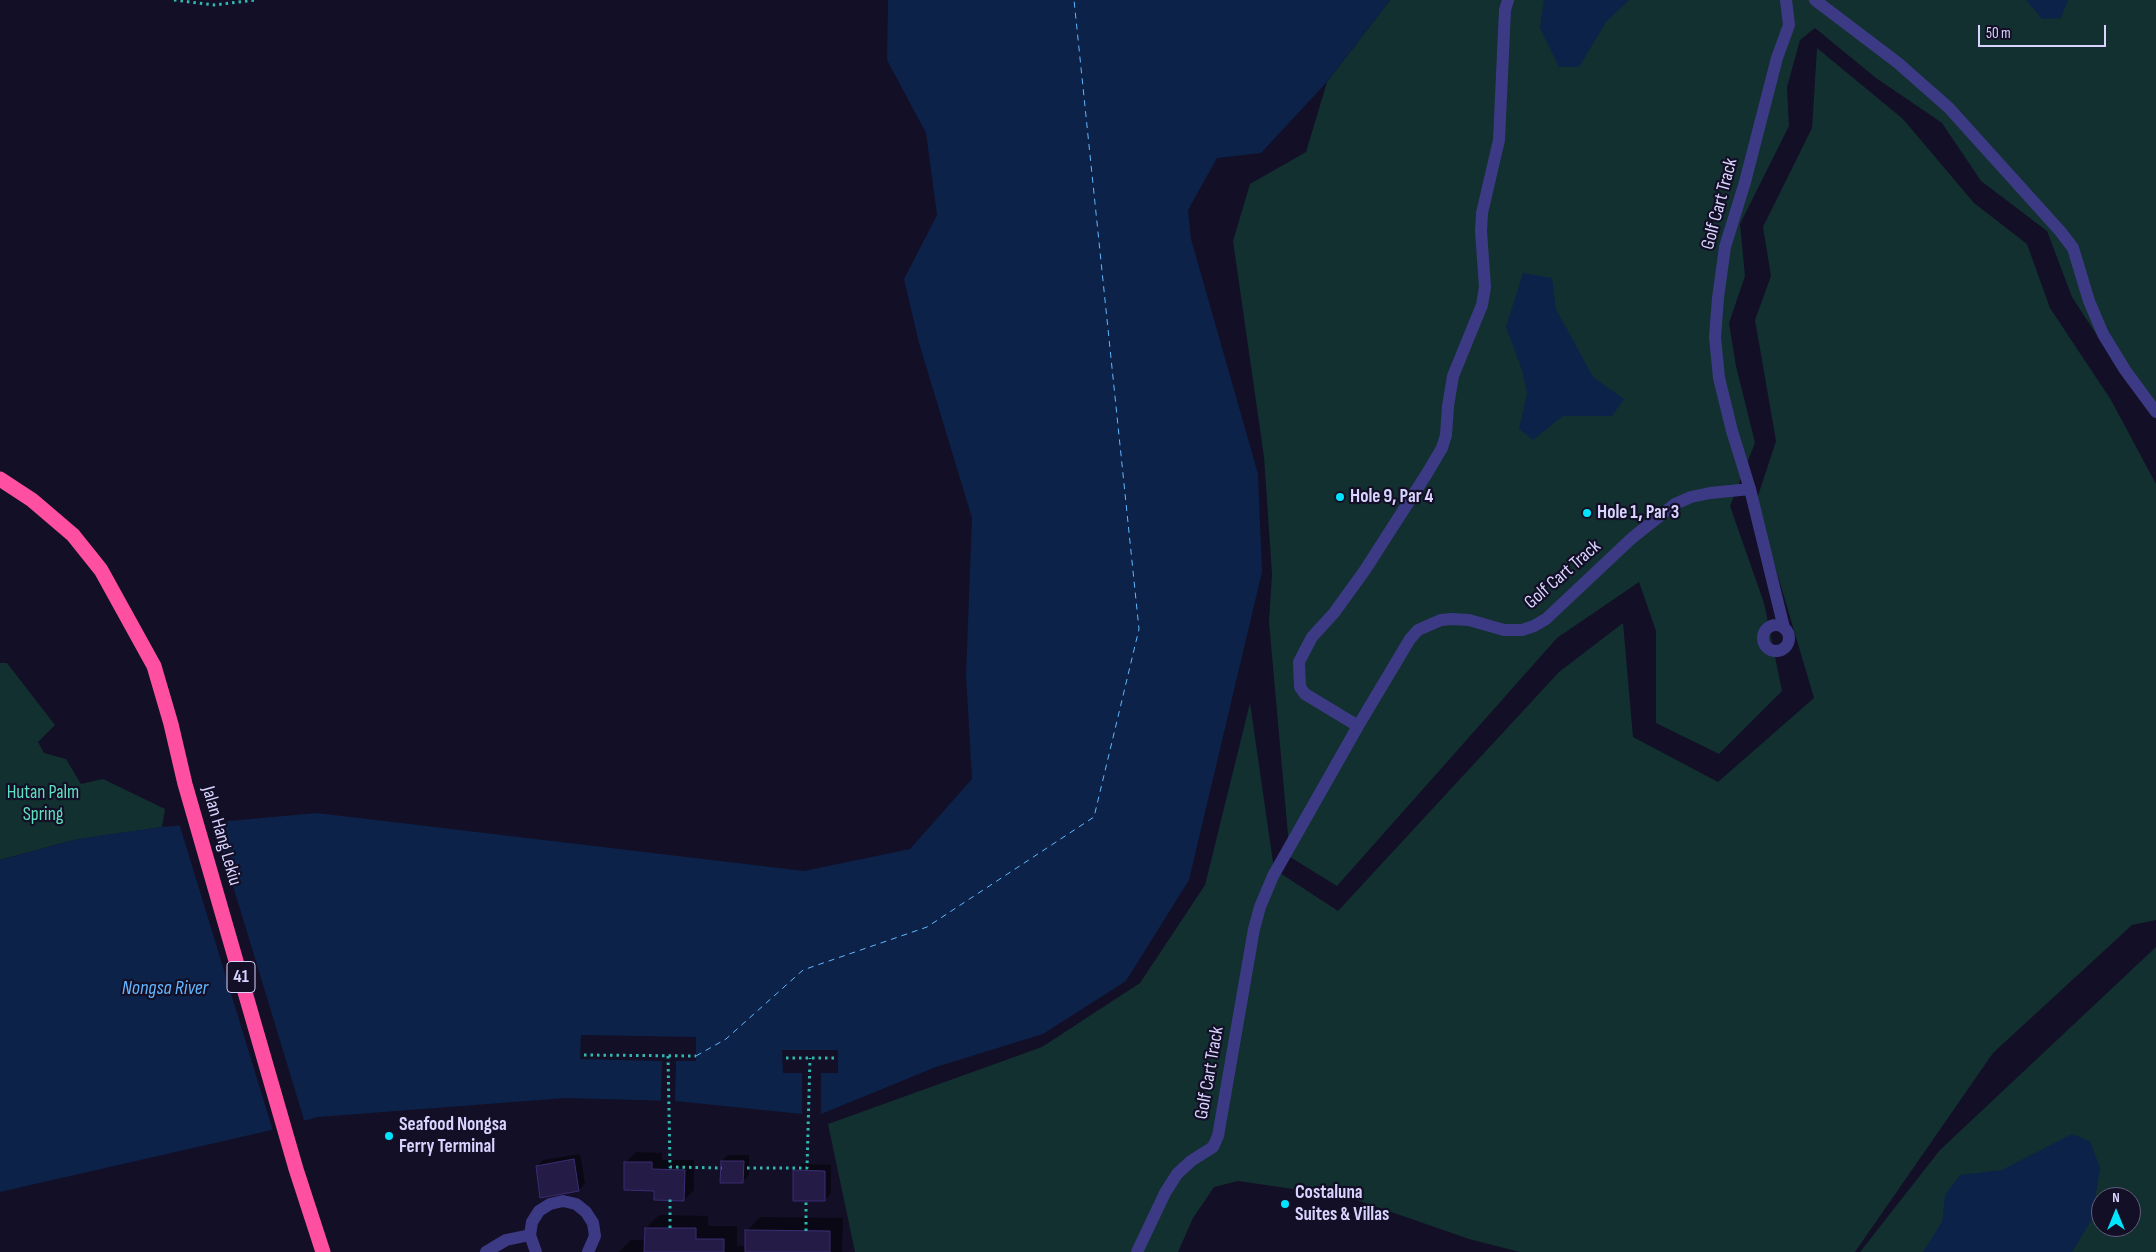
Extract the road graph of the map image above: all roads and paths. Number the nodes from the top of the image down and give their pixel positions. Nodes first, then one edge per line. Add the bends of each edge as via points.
1 (174, 0) edge
2 (256, 0) edge
3 (1508, 0) edge
4 (1786, 0) edge
5 (1815, 0) edge
6 (2156, 412) edge
7 (0, 479) edge
8 (1750, 489) junction
9 (1784, 628) dead end
10 (1358, 726) junction
11 (584, 1054) dead end
12 (668, 1056) junction
13 (696, 1056) dead end
14 (786, 1058) dead end
15 (810, 1058) junction
16 (834, 1058) dead end
17 (722, 1168) dead end
18 (747, 1168) dead end
19 (670, 1199) dead end
20 (806, 1199) dead end
21 (670, 1228) dead end
22 (806, 1231) dead end
23 (530, 1234) junction
24 (507, 1246) edge
25 (323, 1252) edge
26 (486, 1252) edge
27 (536, 1252) edge
28 (588, 1252) edge
29 (1137, 1252) edge

1 - 2 path via 214,5
3 - 10 lane via 1499,140 1482,213 1485,287 1469,341 1454,376 1442,448 1365,570 1312,637 1299,662 1300,687 1305,694
4 - 8 lane, Golf Cart Track via 1789,25 1725,247 1715,337 1719,378
5 - 6 lane via 1949,108 2060,231 2073,248 2088,302 2103,334
7 - 25 highway, Jalan Hang Lekiu / 41 via 32,500 73,535 102,570 154,666 296,1169
8 - 9 lane
8 - 10 lane, Golf Cart Track via 1710,493 1675,504 1534,626 1504,630 1469,620 1452,619 1418,630
10 - 29 lane, Golf Cart Track via 1272,876 1254,929 1218,1136 1213,1147 1177,1174
11 - 12 path
12 - 13 path
12 - 17 path via 670,1167
14 - 15 path
15 - 16 path
15 - 18 path via 807,1168
19 - 21 path
20 - 22 path
23 - 24 lane
23 - 27 lane
23 - 28 lane via 532,1222 539,1211 563,1201 576,1204 593,1223 595,1236
24 - 26 lane

